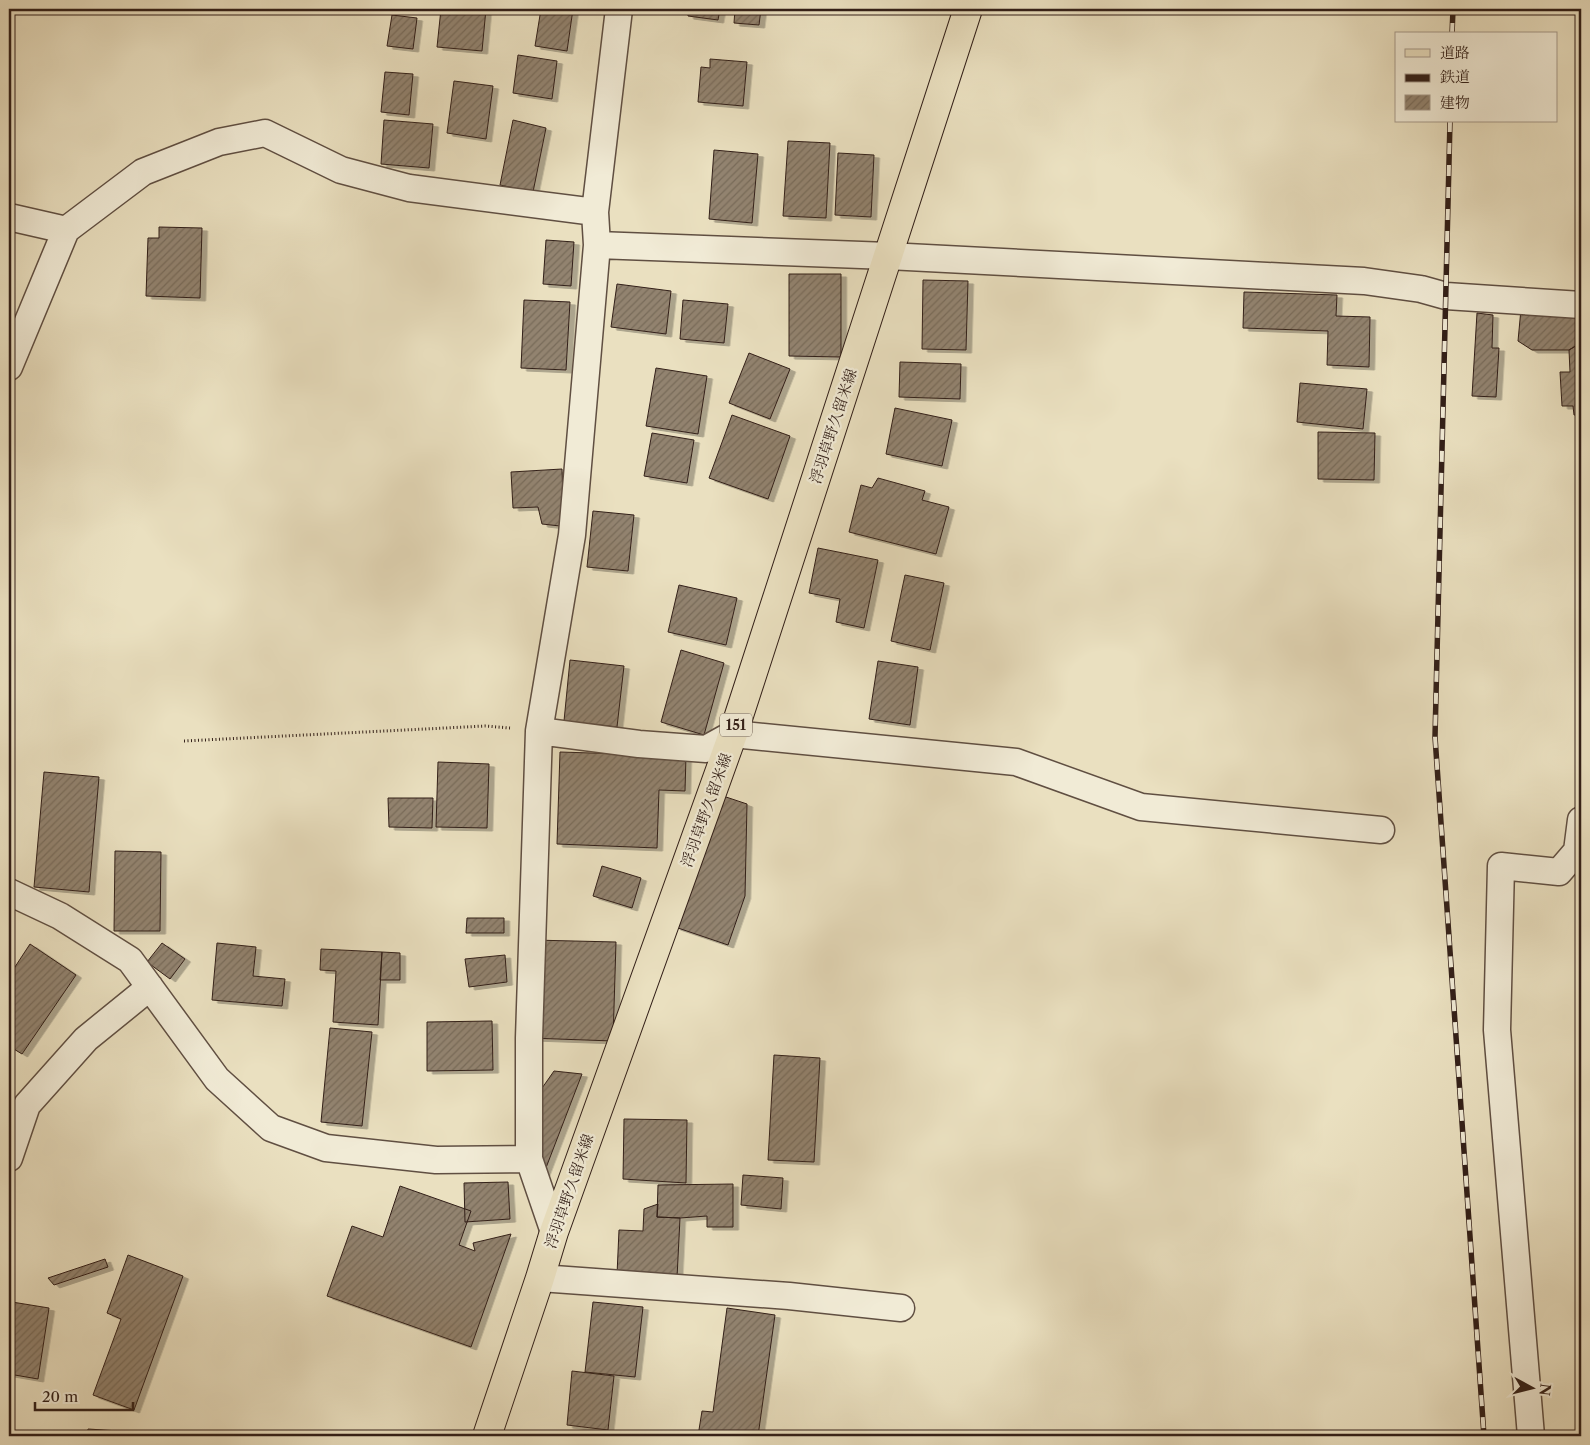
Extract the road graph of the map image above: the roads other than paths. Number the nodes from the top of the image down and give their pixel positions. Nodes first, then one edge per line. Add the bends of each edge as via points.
1 (619, 9) edge
2 (968, 9) edge
3 (596, 212) junction
4 (9, 218) edge
5 (66, 230) junction
6 (597, 245) junction
7 (888, 256) junction
8 (1581, 304) edge
9 (9, 367) edge
10 (539, 731) junction
11 (733, 734) junction
12 (1581, 820) edge
13 (1381, 830) dead end
14 (1579, 852) edge
15 (9, 892) edge
16 (150, 987) junction
17 (9, 1158) edge
18 (529, 1159) junction
19 (554, 1232) junction
20 (540, 1278) junction
21 (901, 1308) dead end
22 (487, 1436) edge
23 (1531, 1436) edge

1 - 3 street
2 - 7 main road, 浮羽草野久留米線 / 151
3 - 5 street via 409,188 341,170 265,132 220,142 143,172
3 - 6 street
4 - 5 street
5 - 9 street
6 - 7 street
6 - 10 street via 572,535
7 - 8 street via 1364,281 1446,296
7 - 11 main road, 浮羽草野久留米線 / 151
10 - 11 street via 639,744 706,748
10 - 18 street
11 - 13 street via 1016,762 1141,807
11 - 19 main road, 浮羽草野久留米線 / 151
12 - 14 street
14 - 23 street via 1559,872 1501,866 1498,1030
15 - 16 street via 60,916 130,960
16 - 17 street via 86,1039 27,1104
16 - 18 street via 217,1079 271,1128 326,1148 436,1160
18 - 19 street
19 - 20 main road, 浮羽草野久留米線 / 151
20 - 21 street via 789,1296
20 - 22 main road, 浮羽草野久留米線 / 151

